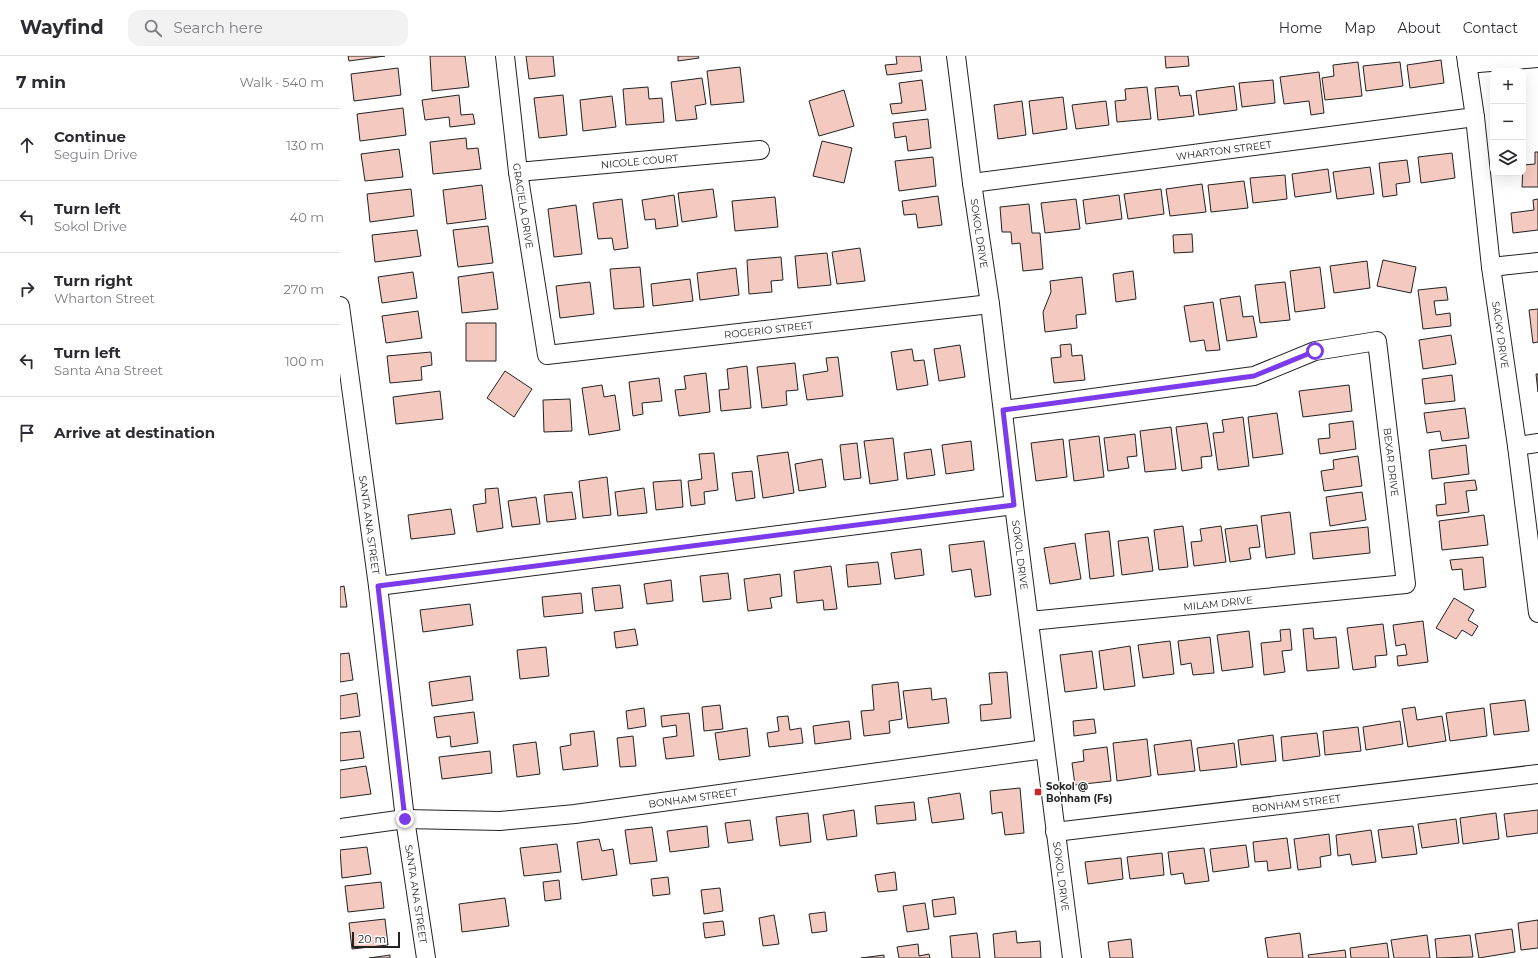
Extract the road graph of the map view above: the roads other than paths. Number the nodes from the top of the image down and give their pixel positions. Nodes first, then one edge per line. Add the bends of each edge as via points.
1 (505, 56) edge
2 (956, 56) edge
3 (1538, 58) edge
4 (1467, 60) edge
5 (1475, 117) junction
6 (760, 150) dead end
7 (518, 172) junction
8 (972, 183) junction
9 (1538, 262) edge
10 (1491, 267) junction
11 (990, 304) junction
12 (340, 310) edge
13 (547, 355) joint
14 (1003, 410) junction
15 (1538, 443) edge
16 (1517, 446) junction
17 (1014, 505) junction
18 (1406, 584) joint
19 (378, 586) junction
20 (1538, 613) edge
21 (1030, 621) junction
22 (1045, 749) junction
23 (1538, 774) edge
24 (405, 819) junction
25 (340, 828) edge
26 (1056, 832) junction
27 (426, 958) edge
28 (1072, 958) edge

1 - 7 street, GRACIELA DRIVE
2 - 8 street, SOKOL DRIVE
3 - 4 street
4 - 5 street, SACKY DRIVE
5 - 8 street, WHARTON STREET
5 - 10 street, SACKY DRIVE
6 - 7 street, NICOLE COURT
7 - 13 street, GRACIELA DRIVE
8 - 11 street, SOKOL DRIVE
9 - 10 street
10 - 16 street, SACKY DRIVE
11 - 13 street, ROGERIO STREET
11 - 14 street, SOKOL DRIVE
12 - 19 street, SANTA ANA STREET
14 - 17 street, SOKOL DRIVE
14 - 18 street, BEXAR DRIVE via 1254,376 1315,351 1377,342
15 - 16 street
16 - 20 street, SACKY DRIVE
17 - 19 street
17 - 21 street, SOKOL DRIVE
18 - 21 street, MILAM DRIVE
19 - 24 street, SANTA ANA STREET
21 - 22 street, SOKOL DRIVE
22 - 24 street, BONHAM STREET via 575,814 500,821
22 - 26 street, SOKOL DRIVE
23 - 26 street, BONHAM STREET
24 - 25 street, BONHAM STREET
24 - 27 street, SANTA ANA STREET
26 - 28 street, SOKOL DRIVE

